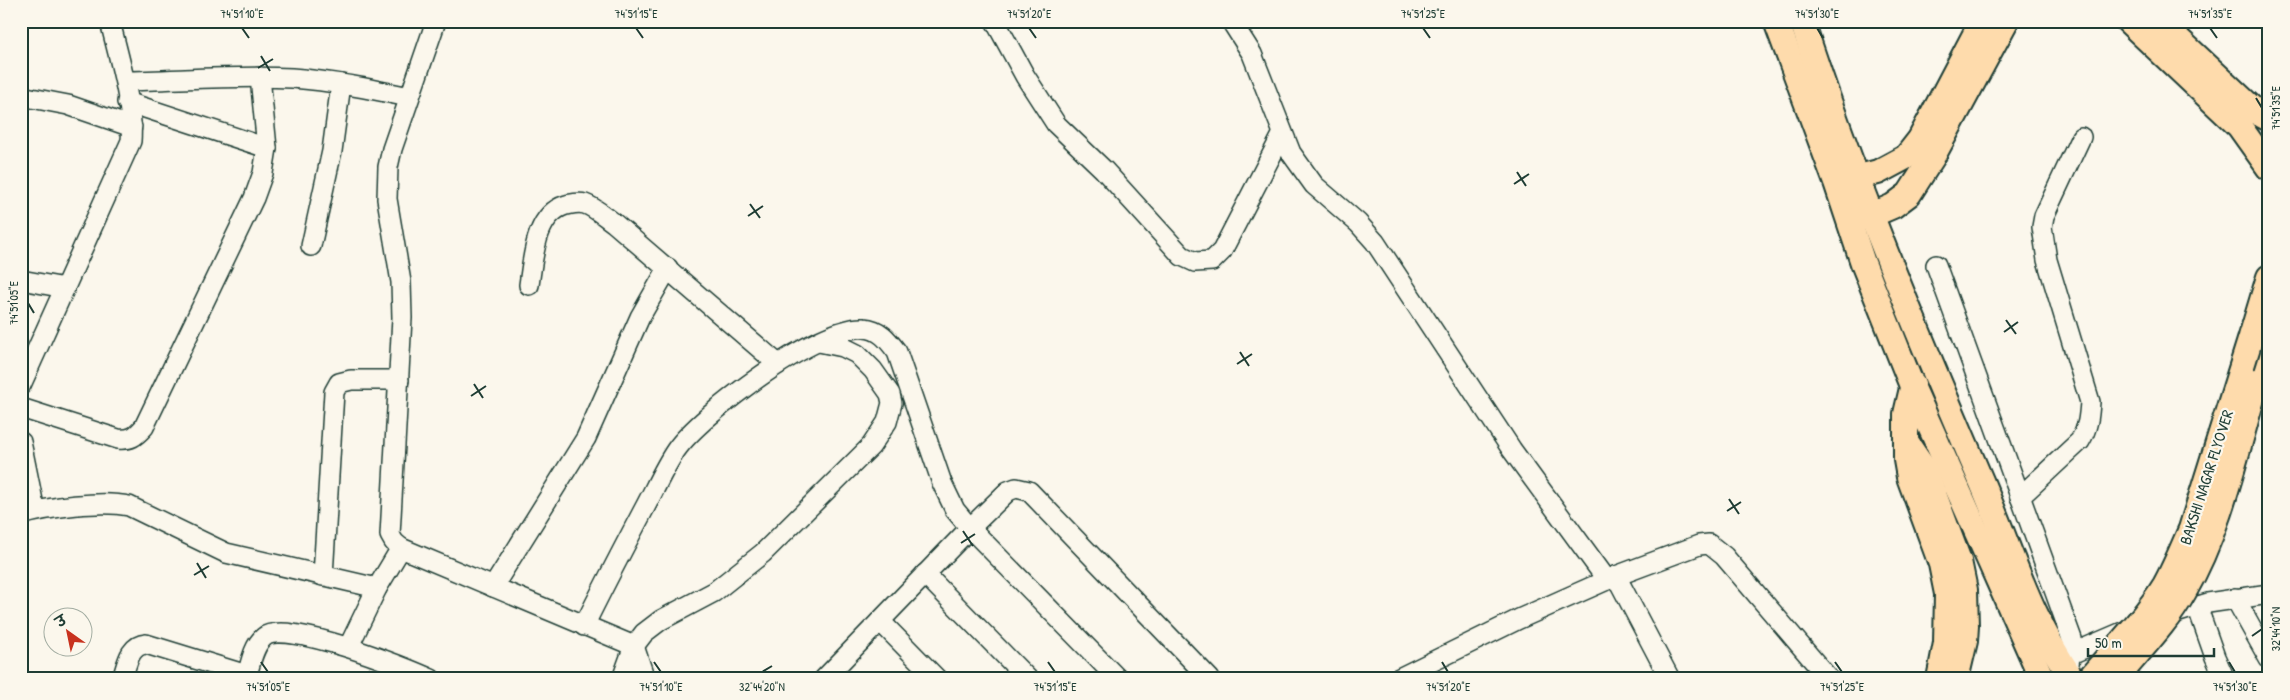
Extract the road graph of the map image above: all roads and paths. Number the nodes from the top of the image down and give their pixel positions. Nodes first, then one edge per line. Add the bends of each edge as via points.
1 (110, 21) edge
2 (436, 21) edge
3 (995, 21) edge
4 (1231, 21) edge
5 (1776, 21) edge
6 (1802, 21) edge
7 (1982, 21) edge
8 (2006, 21) edge
9 (2128, 21) edge
10 (2159, 21) edge
11 (260, 77) junction
12 (124, 82) junction
13 (341, 84) junction
14 (21, 96) edge
15 (409, 97) junction
16 (127, 102) junction
17 (2269, 119) edge
18 (132, 127) junction
19 (1282, 135) junction
20 (2081, 137) dead end
21 (267, 148) junction
22 (2269, 168) edge
23 (1847, 180) junction
24 (1872, 216) junction
25 (1849, 221) junction
26 (311, 246) dead end
27 (1936, 265) dead end
28 (668, 268) junction
29 (2269, 277) edge
30 (21, 280) edge
31 (528, 285) dead end
32 (65, 288) junction
33 (2260, 340) edge
34 (819, 342) junction
35 (1927, 355) junction
36 (778, 364) junction
37 (399, 380) junction
38 (21, 385) edge
39 (1912, 386) junction
40 (21, 408) edge
41 (1905, 440) junction
42 (22, 453) edge
43 (2020, 497) junction
44 (28, 513) edge
45 (970, 528) junction
46 (402, 548) junction
47 (925, 574) junction
48 (323, 576) junction
49 (1612, 578) junction
50 (493, 587) junction
51 (377, 588) junction
52 (2269, 594) edge
53 (2235, 598) junction
54 (2197, 606) junction
55 (880, 621) junction
56 (584, 626) junction
57 (349, 646) junction
58 (634, 646) junction
59 (2269, 659) edge
60 (2075, 671) edge
61 (833, 676) edge
62 (247, 677) edge
63 (122, 679) edge
64 (431, 679) edge
65 (622, 679) edge
66 (645, 679) edge
67 (937, 679) edge
68 (1028, 679) edge
69 (1118, 679) edge
70 (1210, 679) edge
71 (1397, 679) edge
72 (1670, 679) edge
73 (1828, 679) edge
74 (1939, 679) edge
75 (1956, 679) edge
76 (2042, 679) edge
77 (2116, 679) edge
78 (2225, 679) edge

1 - 12 street
2 - 15 street
3 - 19 street via 1056,124 1104,170 1182,256 1195,262 1212,261 1222,251
4 - 19 street via 1252,54
5 - 23 main road
6 - 23 main road
7 - 23 main road via 1920,139 1906,157 1878,172
8 - 24 main road via 1909,194
9 - 22 main road via 2239,126
10 - 17 main road via 2256,112
11 - 12 street
11 - 13 street
11 - 21 street
12 - 16 street
13 - 15 street
13 - 26 street via 332,151
14 - 18 street via 68,105
15 - 37 street via 392,149 387,183 401,282
16 - 18 street
16 - 21 street
18 - 32 street via 127,152
19 - 49 street via 1314,185 1375,242 1512,450
20 - 43 street via 2044,216 2042,227 2047,260 2090,402 2089,419 2080,441
21 - 40 street via 254,198 174,368 144,427 135,438 118,439
23 - 24 main road
23 - 25 main road
24 - 25 main road
24 - 35 main road
25 - 39 main road
27 - 43 street
28 - 31 street via 594,208 582,203 572,204 552,212 540,232
28 - 36 street
28 - 50 street via 640,317 586,438
29 - 33 main road
30 - 32 street
32 - 38 street
33 - 60 main road, BAKSHI NAGAR FLYOVER, bridge via 2191,528 2165,584 2148,611
33 - 77 main road, BAKSHI NAGAR FLYOVER, bridge via 2257,381 2211,536 2173,609
34 - 36 street
34 - 45 street via 863,328 875,330 888,339 897,352 948,496
34 - 58 street via 857,354 873,370 890,394 892,403 887,422 871,446 763,553 714,592 661,620
35 - 39 main road
35 - 60 main road via 1983,485 2015,570 2052,647
36 - 56 street via 689,433 613,564
37 - 46 street via 390,535
37 - 48 street via 351,380 339,383 334,392
39 - 41 main road
39 - 76 main road
41 - 74 main road via 1909,478 1941,564 1947,594 1946,643
41 - 75 main road via 1925,470 1959,561 1965,590 1966,626
42 - 44 street
43 - 60 street via 2072,639
44 - 48 street via 116,503 129,506 226,553
45 - 47 street
45 - 69 street
45 - 70 street via 1008,491 1022,488 1029,491
46 - 50 street
46 - 51 street
47 - 55 street
47 - 68 street
48 - 51 street
49 - 71 street
49 - 72 street
49 - 73 street via 1709,544 1724,556
50 - 56 street
51 - 57 street
52 - 53 street
53 - 54 street
53 - 59 street
54 - 60 street via 2142,624
54 - 78 street
55 - 61 street
55 - 67 street
56 - 58 street
57 - 62 street via 272,632 257,646
57 - 64 street
58 - 65 street
58 - 66 street
62 - 63 street via 146,644 132,650

